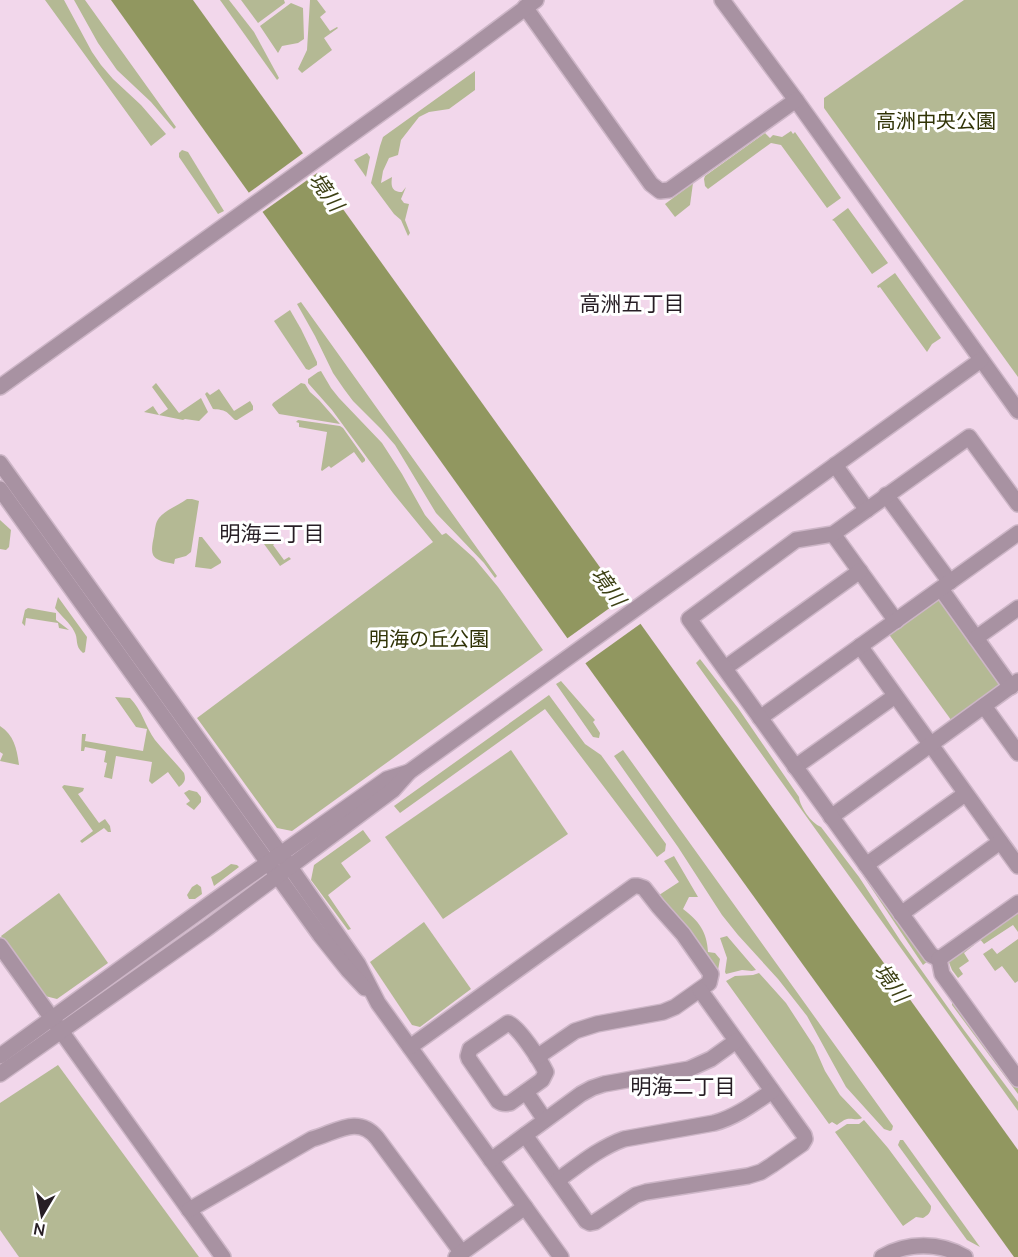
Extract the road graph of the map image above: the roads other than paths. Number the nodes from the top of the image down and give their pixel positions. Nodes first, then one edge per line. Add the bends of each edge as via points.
1 (722, 0) edge
2 (531, 4) edge
3 (795, 100) junction
4 (981, 360) junction
5 (0, 387) edge
6 (1018, 411) edge
7 (0, 463) edge
8 (835, 465) junction
9 (0, 489) edge
10 (886, 495) junction
11 (1018, 504) edge
12 (867, 510) junction
13 (1018, 533) edge
14 (833, 534) junction
15 (860, 571) junction
16 (945, 585) junction
17 (1018, 608) edge
18 (896, 621) junction
19 (976, 638) junction
20 (860, 646) junction
21 (725, 668) junction
22 (1014, 684) edge
23 (895, 696) junction
24 (984, 706) junction
25 (760, 718) junction
26 (930, 745) junction
27 (1018, 753) edge
28 (795, 767) junction
29 (965, 794) junction
30 (831, 817) junction
31 (1000, 842) junction
32 (279, 865) junction
33 (866, 865) junction
34 (1018, 866) edge
35 (1018, 903) edge
36 (901, 914) junction
37 (0, 946) edge
38 (939, 959) junction
39 (700, 990) junction
40 (57, 1025) junction
41 (736, 1041) junction
42 (410, 1047) junction
43 (0, 1056) edge
44 (537, 1057) junction
45 (0, 1074) edge
46 (1018, 1079) edge
47 (772, 1091) junction
48 (526, 1092) junction
49 (545, 1120) junction
50 (525, 1135) junction
51 (491, 1160) junction
52 (558, 1180) junction
53 (525, 1207) junction
54 (189, 1210) junction
55 (459, 1255) edge
56 (223, 1257) edge
57 (561, 1257) edge
58 (882, 1257) edge
59 (965, 1257) edge

1 - 3 street
2 - 3 street via 651,184 660,191 669,190
2 - 5 street
3 - 4 street
4 - 6 street
4 - 8 street
7 - 32 street
8 - 12 street
8 - 32 street via 409,772 393,790
9 - 32 street
10 - 11 street via 969,437
10 - 12 street
10 - 16 street
12 - 14 street
13 - 16 street
14 - 15 street
14 - 21 street via 796,540 689,619
15 - 18 street
15 - 21 street
16 - 18 street
16 - 19 street
17 - 19 street
18 - 20 street
19 - 22 street
20 - 23 street
20 - 25 street
21 - 25 street
22 - 24 street
23 - 26 street
23 - 28 street
24 - 26 street
24 - 27 street
25 - 28 street
26 - 29 street
26 - 30 street
28 - 30 street
29 - 31 street
29 - 33 street
30 - 33 street
31 - 34 street
31 - 36 street
32 - 40 street via 206,929
32 - 42 street via 358,964 378,1003
33 - 36 street
35 - 38 street
36 - 38 street via 931,955
37 - 40 street
38 - 46 street via 942,974
39 - 41 street
39 - 42 street via 709,983 711,974 644,888 634,886
39 - 44 street via 663,1012 575,1031
40 - 43 street
40 - 45 street
40 - 54 street
41 - 47 street
41 - 49 street via 689,1069 592,1088
42 - 51 street
44 - 48 street via 545,1076
44 - 48 street via 508,1023 469,1052 469,1059 501,1103 510,1103
47 - 52 street via 725,1120 614,1143
47 - 52 street via 805,1139 761,1172 646,1192 590,1223
48 - 49 street
49 - 50 street
50 - 51 street
50 - 52 street
51 - 53 street
53 - 55 street
53 - 57 street
54 - 55 street via 312,1139 350,1126 362,1126 372,1131
54 - 56 street
58 - 59 street via 922,1245 949,1249

